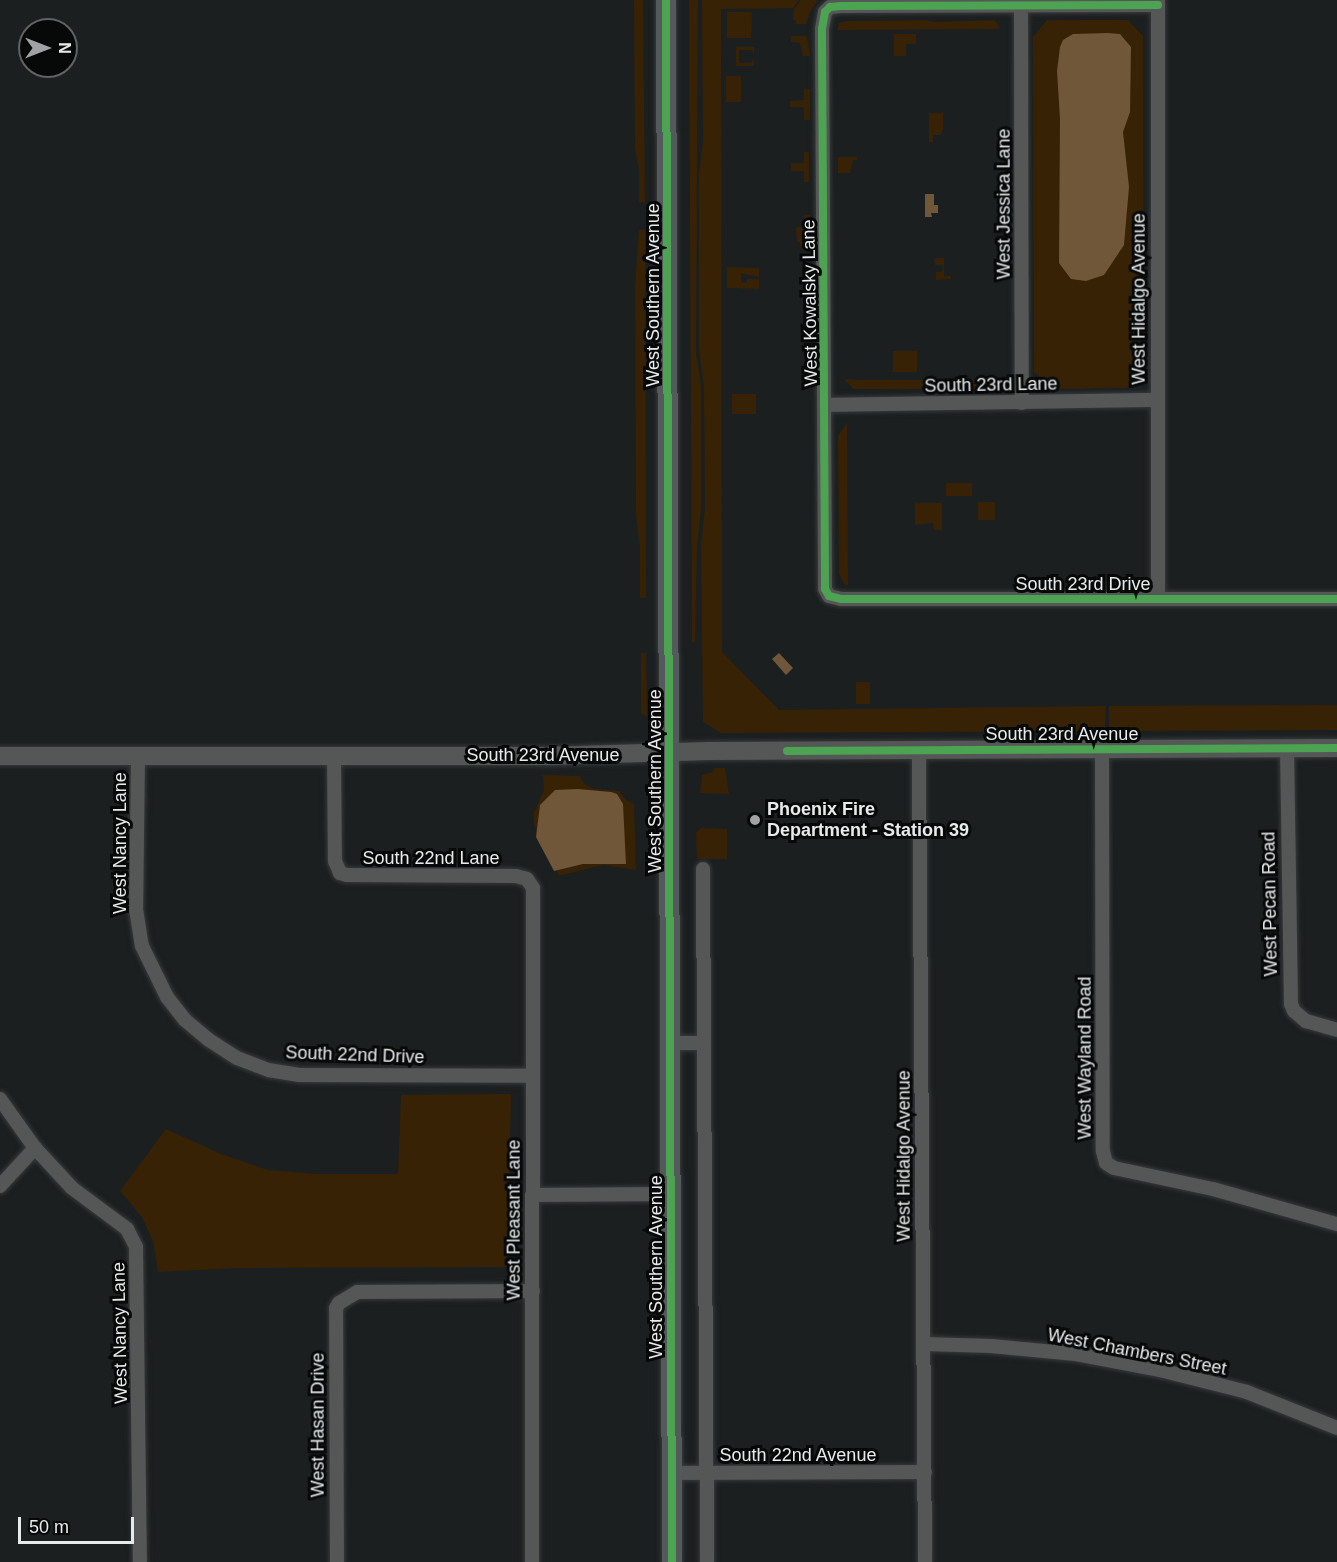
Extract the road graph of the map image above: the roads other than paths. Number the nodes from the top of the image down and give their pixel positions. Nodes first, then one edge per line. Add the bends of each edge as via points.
1 (666, 0) edge
2 (1158, 2) edge
3 (959, 3) edge
4 (1021, 5) junction
5 (1157, 400) junction
6 (1022, 403) junction
7 (826, 405) junction
8 (830, 596) joint
9 (1158, 598) junction
10 (1337, 599) edge
11 (1287, 748) junction
12 (1337, 748) edge
13 (1102, 749) junction
14 (920, 750) junction
15 (671, 752) junction
16 (138, 755) junction
17 (334, 755) junction
18 (0, 756) edge
19 (703, 869) dead end
20 (527, 879) joint
21 (167, 997) joint
22 (1337, 1030) edge
23 (671, 1043) junction
24 (704, 1043) junction
25 (531, 1076) junction
26 (0, 1099) edge
27 (34, 1148) junction
28 (0, 1186) edge
29 (532, 1194) junction
30 (671, 1194) junction
31 (1337, 1224) edge
32 (533, 1291) junction
33 (924, 1344) junction
34 (1337, 1428) edge
35 (925, 1472) junction
36 (671, 1473) junction
37 (707, 1473) junction
38 (140, 1562) edge
39 (337, 1562) edge
40 (532, 1562) edge
41 (672, 1562) edge
42 (708, 1562) edge
43 (925, 1562) edge

1 - 15 main road, West Southern Avenue
2 - 4 street
2 - 5 street, West Hidalgo Avenue
3 - 4 street
3 - 7 street, West Kowalsky Lane via 827,9 822,27
4 - 6 street, West Jessica Lane
5 - 6 street, South 23rd Lane
5 - 9 street, West Hidalgo Avenue
6 - 7 street, South 23rd Lane
7 - 8 street, West Kowalsky Lane via 825,587
8 - 9 street, South 23rd Drive
9 - 10 street, South 23rd Drive
11 - 12 street, South 23rd Avenue
11 - 13 street, South 23rd Avenue
11 - 22 street, West Pecan Road via 1291,1004 1306,1020
13 - 14 street, South 23rd Avenue
13 - 31 street, West Wayland Road via 1106,1162 1114,1168 1263,1201
14 - 15 street, South 23rd Avenue
14 - 33 street, West Hidalgo Avenue
15 - 17 street, South 23rd Avenue
15 - 23 main road, West Southern Avenue
16 - 17 street, South 23rd Avenue
16 - 18 street, South 23rd Avenue
16 - 21 street, West Nancy Lane via 136,909 142,946
17 - 20 street, South 22nd Lane via 336,870 347,876
19 - 24 street
20 - 25 street, West Pleasant Lane via 533,894
21 - 25 street, South 22nd Drive via 185,1020 209,1040 237,1058 268,1070 300,1076
23 - 24 street
23 - 30 main road, West Southern Avenue
24 - 37 street
25 - 29 street, West Pleasant Lane
26 - 27 street, West Nancy Lane
27 - 28 street
27 - 38 street, West Nancy Lane via 72,1188 127,1229 136,1247
29 - 30 street
29 - 32 street, West Pleasant Lane
30 - 36 main road, West Southern Avenue
32 - 39 street, West Hasan Drive via 357,1292 349,1294 336,1308
32 - 40 street, West Pleasant Lane
33 - 34 street, West Chambers Street via 1076,1354 1160,1370 1247,1392
33 - 35 street, West Hidalgo Avenue
35 - 37 street, South 22nd Avenue
35 - 43 street, West Hidalgo Avenue
36 - 37 street, South 22nd Avenue
36 - 41 main road, West Southern Avenue
37 - 42 street

